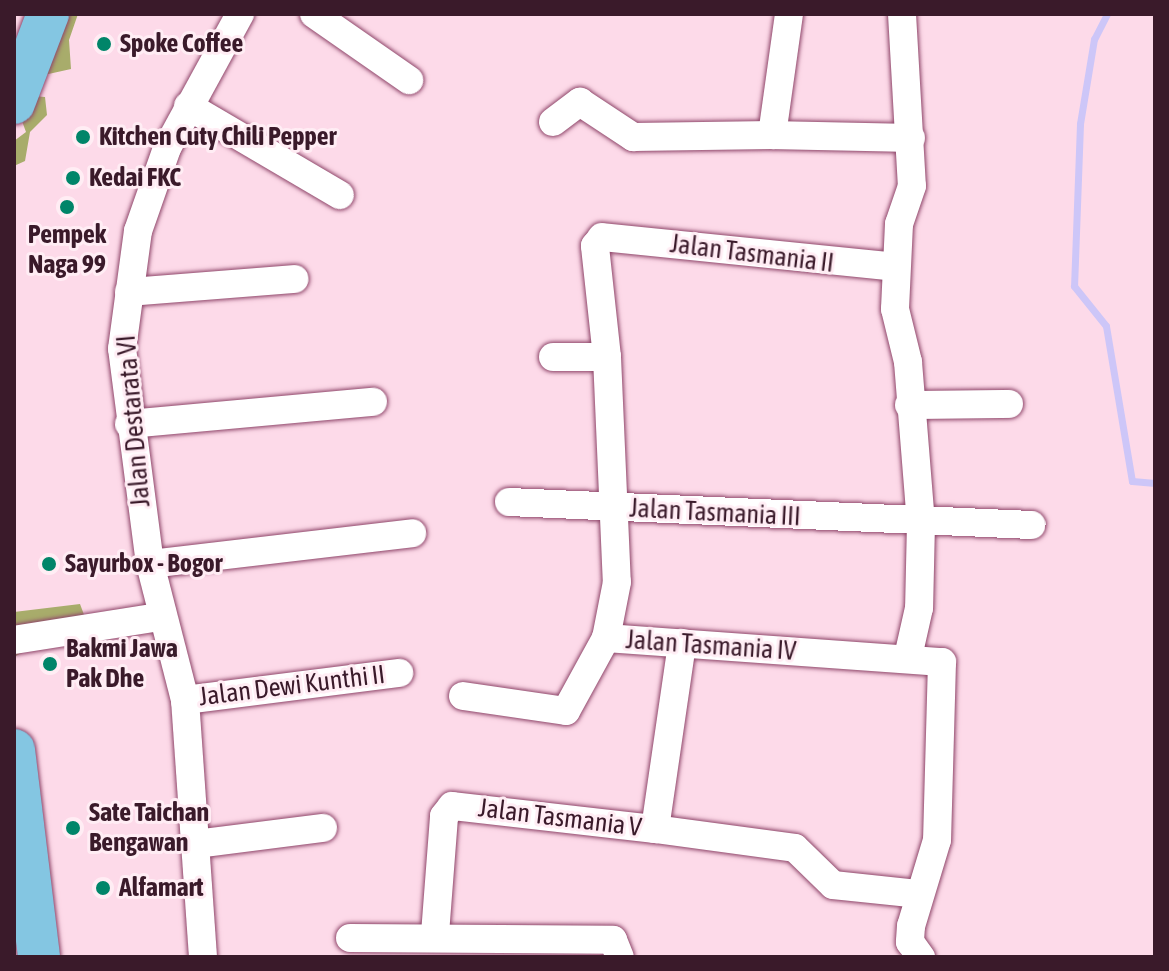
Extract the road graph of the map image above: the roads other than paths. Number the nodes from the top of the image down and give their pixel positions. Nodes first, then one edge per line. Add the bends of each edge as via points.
1 (48, 14) edge
2 (240, 14) edge
3 (314, 14) edge
4 (789, 14) edge
5 (902, 14) edge
6 (409, 80) dead end
7 (14, 103) edge
8 (188, 106) junction
9 (553, 122) dead end
10 (772, 135) junction
11 (911, 138) junction
12 (340, 195) dead end
13 (895, 267) junction
14 (294, 279) dead end
15 (129, 292) junction
16 (553, 357) dead end
17 (607, 357) junction
18 (373, 402) dead end
19 (1009, 404) dead end
20 (909, 405) junction
21 (129, 424) junction
22 (509, 502) dead end
23 (609, 507) junction
24 (921, 523) junction
25 (1031, 525) dead end
26 (412, 533) dead end
27 (150, 564) junction
28 (160, 617) junction
29 (606, 638) junction
30 (14, 640) edge
31 (682, 643) junction
32 (908, 657) junction
33 (399, 673) dead end
34 (463, 696) dead end
35 (185, 700) junction
36 (14, 750) edge
37 (323, 828) dead end
38 (655, 829) junction
39 (196, 844) junction
40 (918, 894) junction
41 (435, 934) junction
42 (350, 938) dead end
43 (39, 957) edge
44 (203, 957) edge
45 (620, 957) edge
46 (921, 957) edge

1 - 7 main road
2 - 8 street, Jalan Destarata VI
3 - 6 street
4 - 10 street
5 - 11 street
8 - 12 street
8 - 15 street, Jalan Destarata VI via 138,231
9 - 10 street via 580,102 633,137
10 - 11 street
11 - 13 street via 912,186
13 - 17 street, Jalan Tasmania II via 609,237 595,246
13 - 20 street
14 - 15 street
15 - 21 street, Jalan Destarata VI via 122,349
16 - 17 street
17 - 23 street
18 - 21 street
19 - 20 street
20 - 24 street
21 - 27 street, Jalan Destarata VI
22 - 23 street, Jalan Tasmania III
23 - 24 street, Jalan Tasmania III
23 - 29 street via 617,582
24 - 25 street, Jalan Tasmania III
24 - 32 street via 919,608
26 - 27 street
27 - 28 street, Jalan Destarata VI
28 - 30 street
28 - 35 street, Jalan Destarata VI
29 - 31 street, Jalan Tasmania IV
29 - 34 street, Jalan Tasmania IV via 566,711
31 - 32 street, Jalan Tasmania IV
31 - 38 street, Jalan Tasmania V
32 - 40 street, Jalan Tasmania IV via 944,666 939,823
33 - 35 street, Jalan Dewi Kunthi II
35 - 39 street, Jalan Destarata VI
36 - 43 main road
37 - 39 street
38 - 40 street, Jalan Tasmania V via 795,848 833,885
38 - 41 street, Jalan Tasmania V via 452,806 444,816
39 - 44 street, Jalan Destarata VI
40 - 46 street via 910,942
41 - 42 street
41 - 45 street via 613,940

